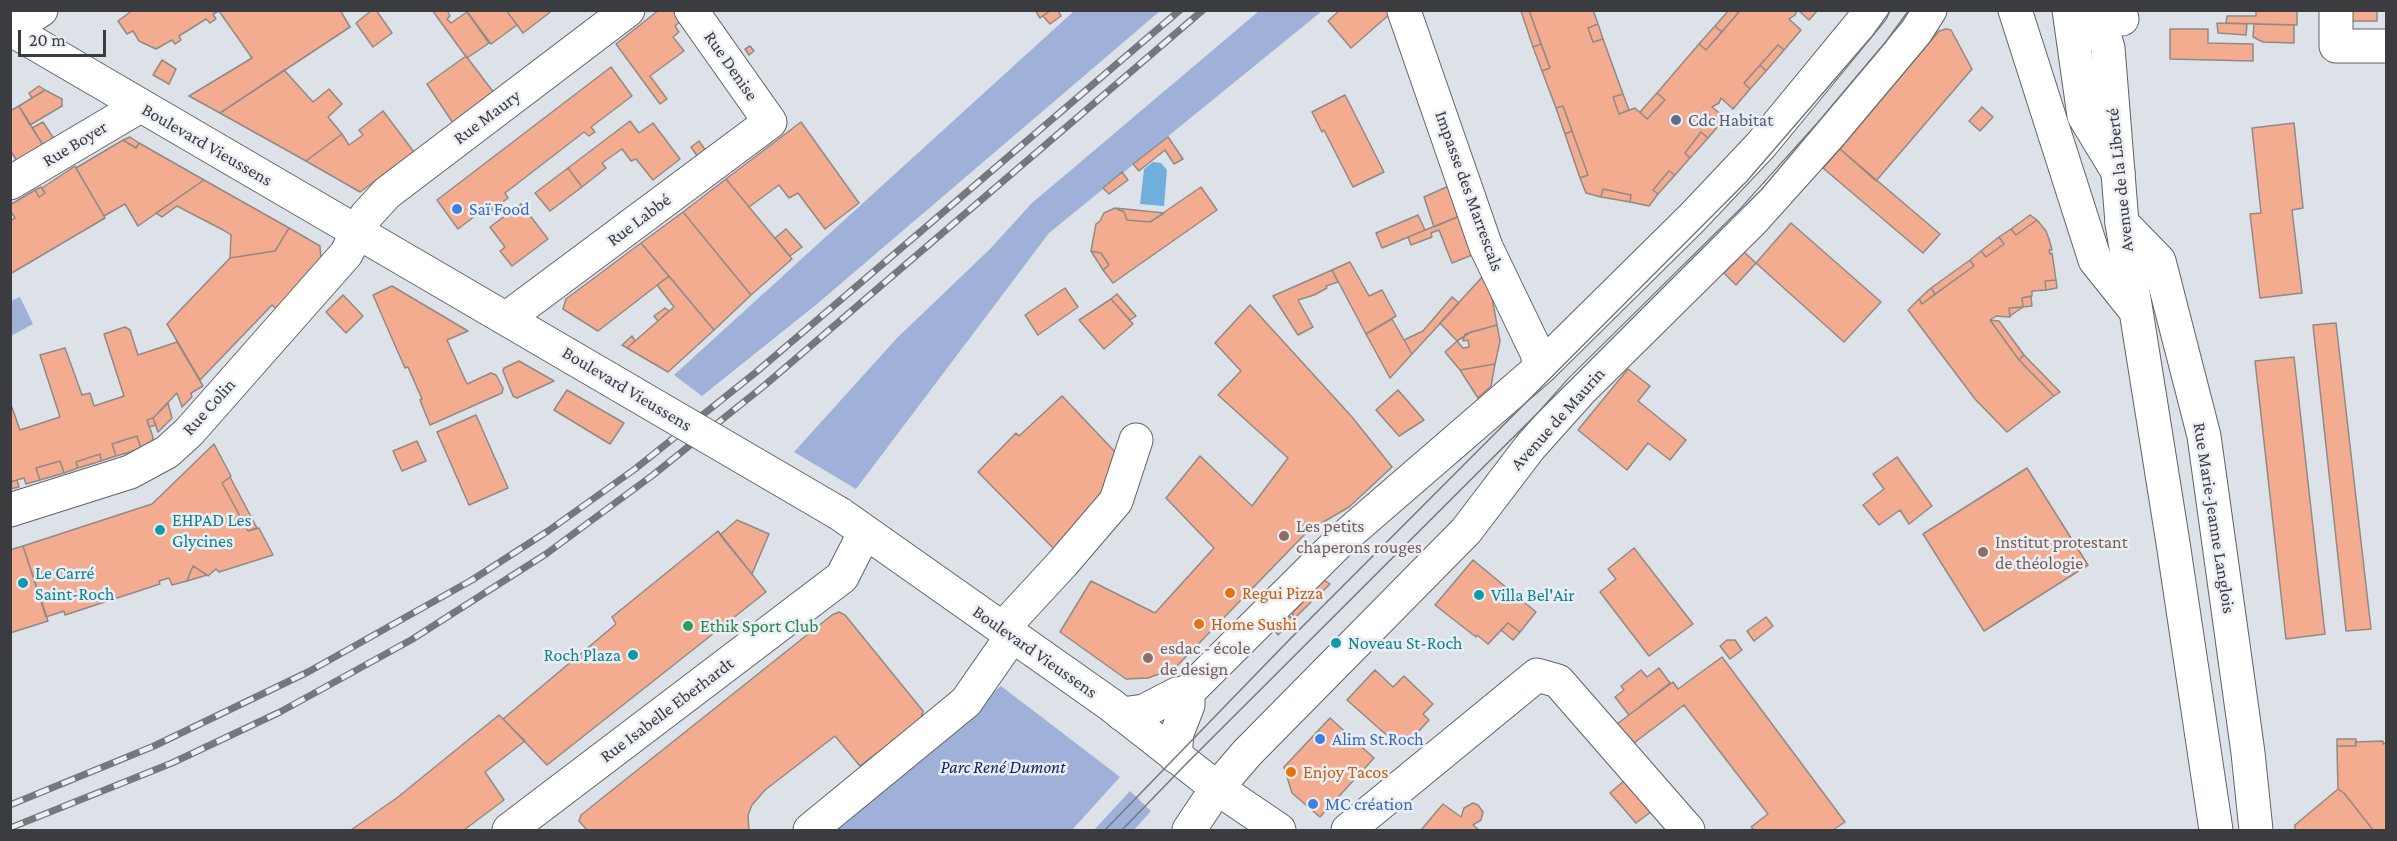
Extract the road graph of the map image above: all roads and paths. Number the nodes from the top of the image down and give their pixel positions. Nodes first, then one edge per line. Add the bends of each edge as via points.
1 (40, 10) edge
2 (627, 10) edge
3 (691, 10) edge
4 (1872, 10) edge
5 (1930, 10) edge
6 (2015, 10) edge
7 (2070, 10) edge
8 (2336, 10) edge
9 (1404, 11) edge
10 (2116, 13) edge
11 (11, 29) edge
12 (2386, 46) edge
13 (140, 106) junction
14 (770, 122) joint
15 (2118, 171) junction
16 (10, 183) edge
17 (2122, 223) junction
18 (358, 234) junction
19 (2136, 311) junction
20 (507, 318) junction
21 (1540, 368) junction
22 (1136, 440) dead end
23 (10, 510) edge
24 (853, 523) junction
25 (1007, 633) junction
26 (1188, 692) junction
27 (1122, 714) junction
28 (1175, 756) junction
29 (1217, 788) junction
30 (527, 825) edge
31 (810, 831) edge
32 (1189, 831) edge
33 (1279, 831) edge
34 (1348, 831) edge
35 (1688, 831) edge
36 (2216, 831) edge
37 (2256, 831) edge

1 - 11 street
2 - 18 street, Rue Maury via 387,193 366,216
3 - 14 street, Rue Denise
4 - 21 street via 1754,153
5 - 29 street, Avenue de Maurin via 1847,114 1753,220 1581,390 1530,447 1466,531
6 - 19 street via 2095,260
7 - 15 street via 2084,116
8 - 12 street via 2336,46
9 - 21 street, Impasse des Marrescals via 1486,247 1537,353
10 - 15 street, Avenue de la Liberté via 2108,48
11 - 13 street, Boulevard Vieussens
13 - 16 street, Rue Boyer
13 - 18 street, Boulevard Vieussens
14 - 20 street, Rue Labbé
15 - 17 street, Avenue de la Liberté
17 - 19 street, Avenue de la Liberté
17 - 37 street, Rue Marie-Jeanne Langlois via 2159,261 2204,436
18 - 20 street, Boulevard Vieussens
18 - 23 street, Rue Colin via 346,254 167,452 130,472
19 - 36 street, Avenue de la Liberté
20 - 24 street, Boulevard Vieussens, bridge
21 - 26 street via 1341,540
22 - 25 street via 1116,501
24 - 25 street, Boulevard Vieussens
24 - 30 street, Rue Isabelle Eberhardt via 842,577
25 - 27 street, Boulevard Vieussens
25 - 31 street via 966,702
26 - 27 street via 1143,711
26 - 28 street
27 - 28 street, Boulevard Vieussens
28 - 29 street, Boulevard Vieussens
29 - 32 street, Avenue de Maurin
29 - 33 street, Boulevard Vieussens
34 - 35 street via 1537,675 1558,681

